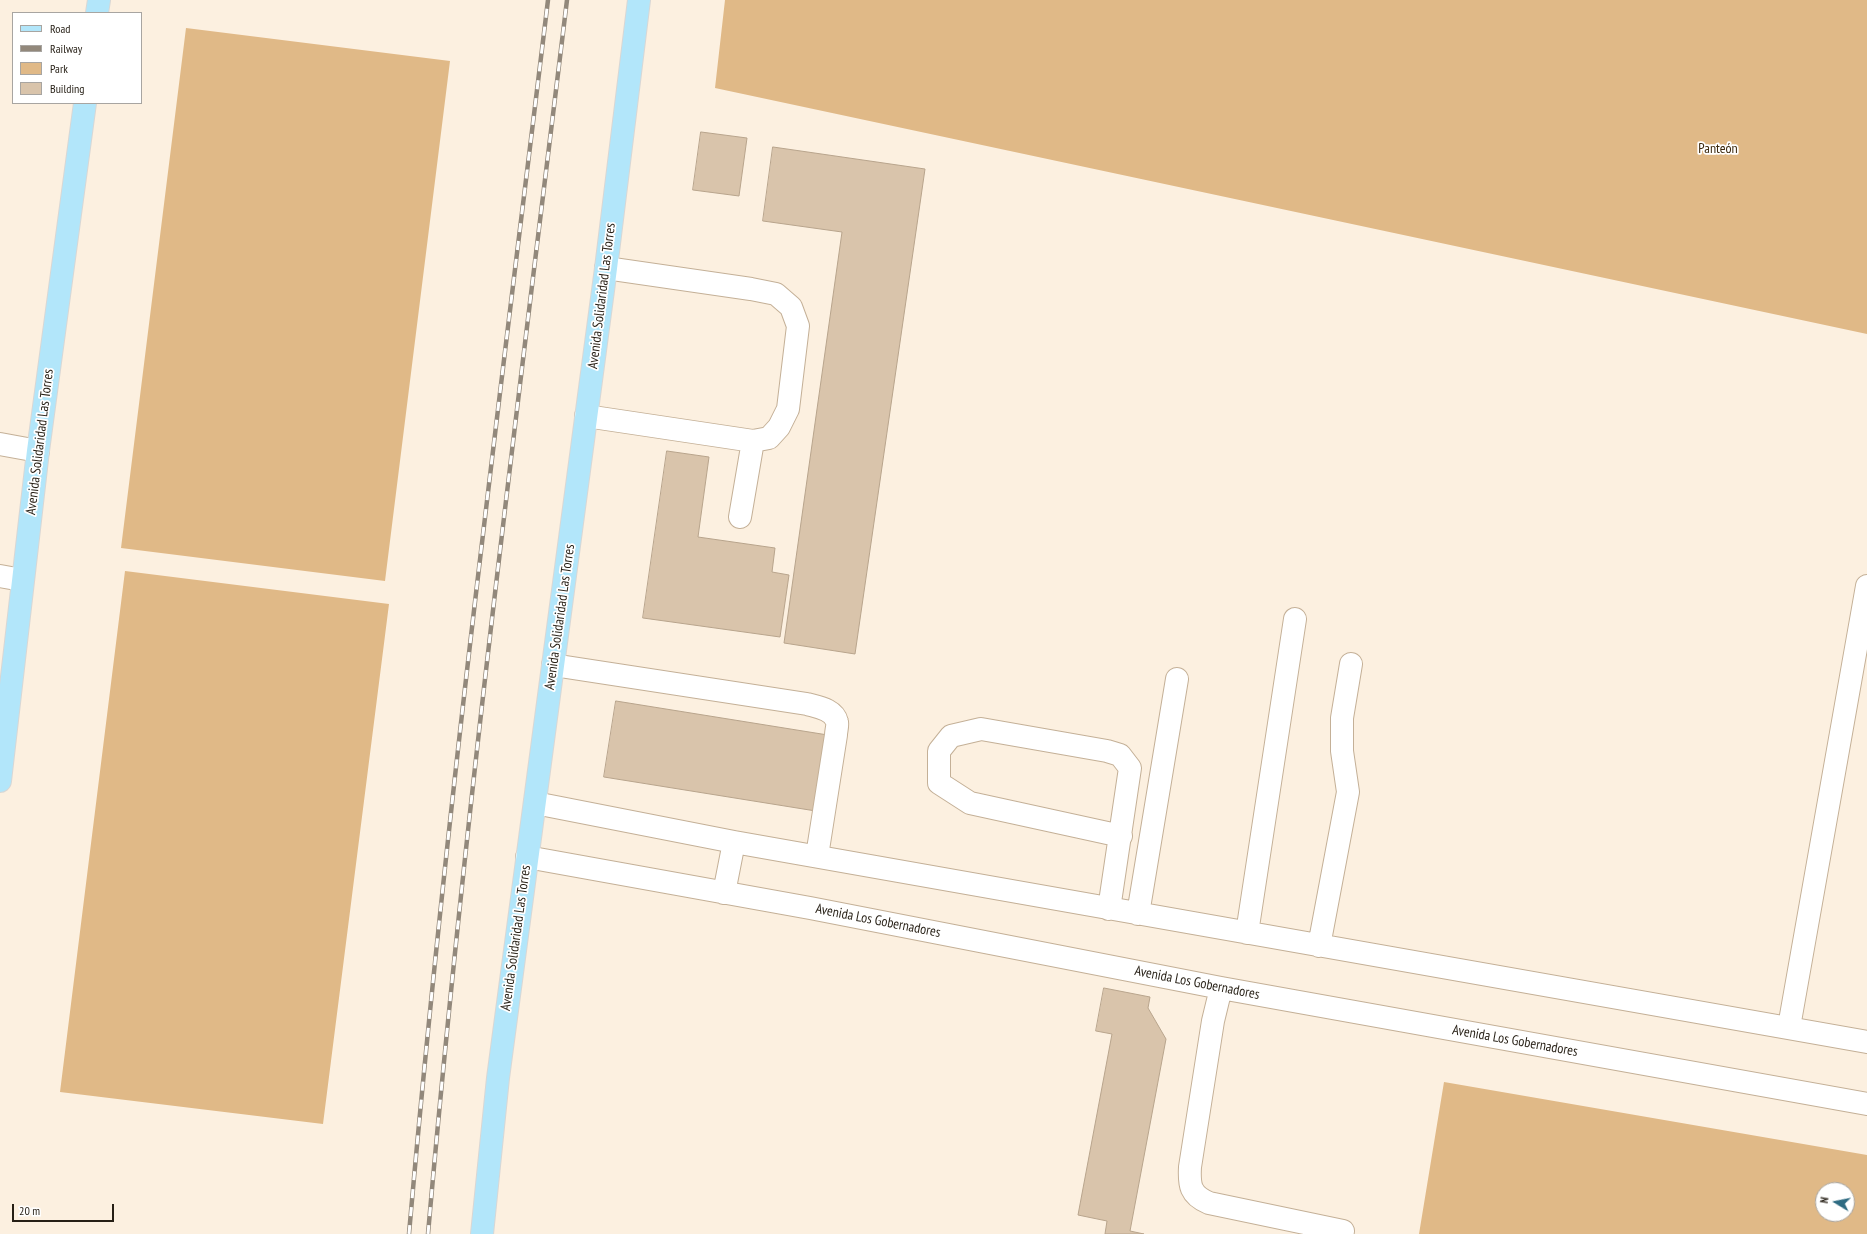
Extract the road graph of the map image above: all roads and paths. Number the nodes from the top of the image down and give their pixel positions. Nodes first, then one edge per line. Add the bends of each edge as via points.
1 (99, 0) edge
2 (639, 0) edge
3 (98, 12) edge
4 (85, 104) edge
5 (606, 268) junction
6 (586, 416) junction
7 (753, 441) junction
8 (0, 444) edge
9 (38, 451) junction
10 (740, 517) dead end
11 (0, 576) edge
12 (22, 580) junction
13 (1867, 586) edge
14 (1295, 619) dead end
15 (1351, 664) dead end
16 (553, 665) junction
17 (1177, 679) dead end
18 (4, 701) edge
19 (0, 781) edge
20 (535, 803) junction
21 (1121, 836) junction
22 (734, 842) junction
23 (817, 856) junction
24 (527, 857) junction
25 (724, 892) junction
26 (1110, 909) junction
27 (1138, 914) junction
28 (1247, 934) junction
29 (1319, 946) junction
30 (1221, 988) junction
31 (1789, 1027) junction
32 (1867, 1042) edge
33 (1867, 1104) edge
34 (1343, 1231) dead end
35 (482, 1234) edge

1 - 3 main road
2 - 5 main road, Avenida Solidaridad Las Torres
4 - 9 main road, Avenida Solidaridad Las Torres
5 - 6 main road, Avenida Solidaridad Las Torres
5 - 7 street via 776,294 791,307 798,326 788,409 779,427 769,438
6 - 7 street
6 - 16 main road, Avenida Solidaridad Las Torres
7 - 10 street
8 - 9 street
9 - 12 main road, Avenida Solidaridad Las Torres
11 - 12 street
12 - 18 main road, Avenida Solidaridad Las Torres
13 - 31 street
14 - 28 street
15 - 29 street via 1342,718 1342,751 1348,792
16 - 20 main road, Avenida Solidaridad Las Torres
16 - 23 street via 807,704 832,714 837,722 836,735
17 - 27 street
18 - 19 main road, Avenida Solidaridad Las Torres
20 - 22 street
20 - 24 main road, Avenida Solidaridad Las Torres
21 - 21 street via 1130,768 1120,755 981,729 951,736 939,751 939,783 970,803
21 - 26 street
22 - 23 street
22 - 25 street
23 - 26 street
24 - 25 street, Avenida Los Gobernadores
24 - 35 main road, Avenida Solidaridad Las Torres via 498,1078
25 - 30 street, Avenida Los Gobernadores
26 - 27 street
27 - 28 street
28 - 29 street
29 - 31 street
30 - 33 street, Avenida Los Gobernadores
30 - 34 street via 1213,1021 1190,1167 1193,1191 1199,1199 1209,1203
31 - 32 street

